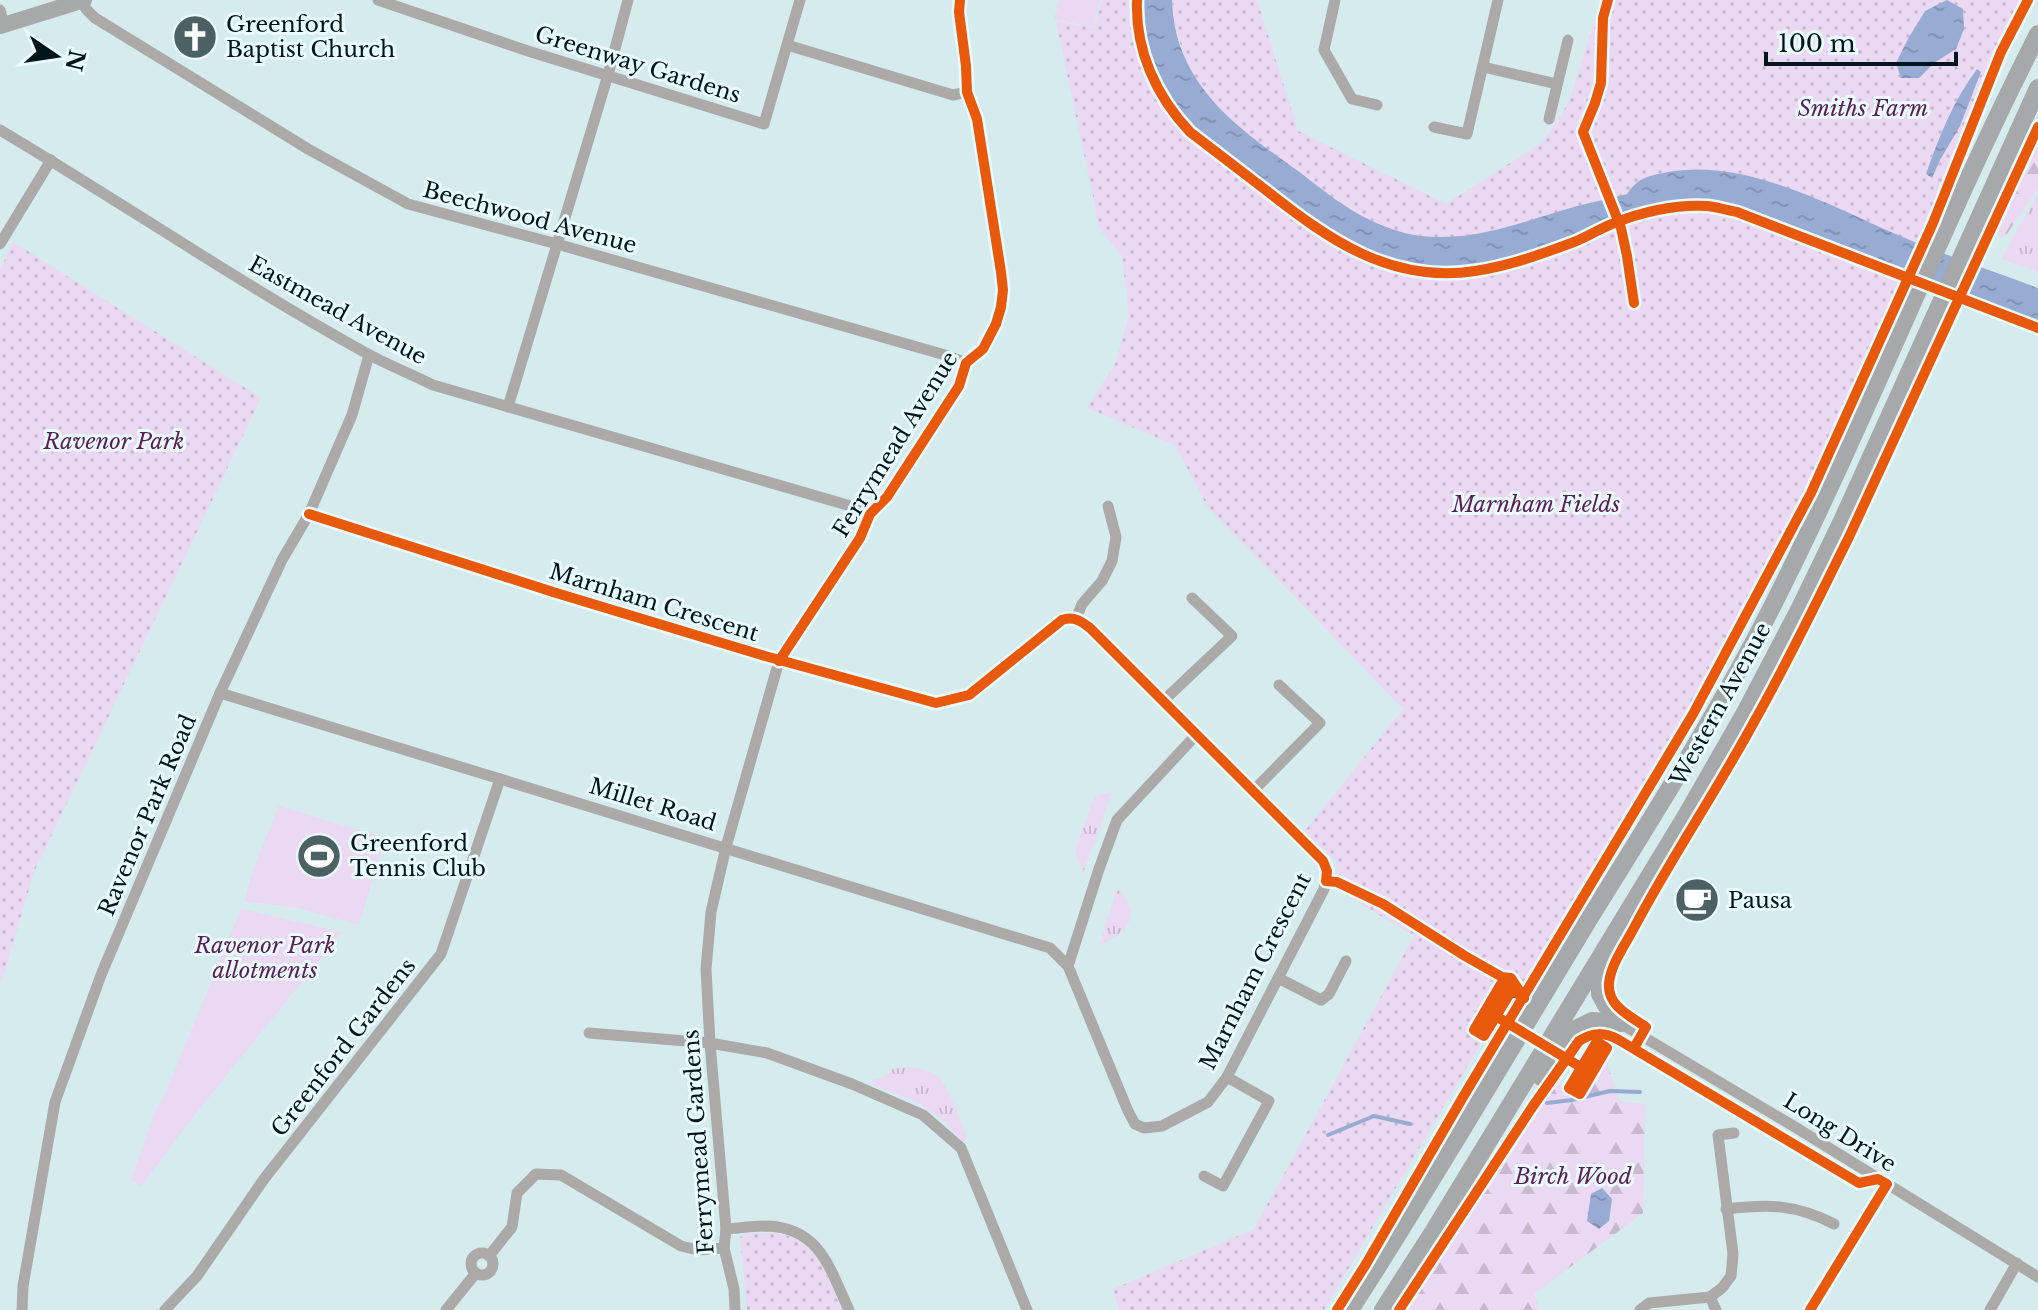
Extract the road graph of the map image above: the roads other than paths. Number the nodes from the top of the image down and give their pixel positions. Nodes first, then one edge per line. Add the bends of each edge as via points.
1 (378, 0) edge
2 (628, 0) edge
3 (800, 0) edge
4 (960, 0) edge
5 (1335, 0) edge
6 (1498, 0) edge
7 (83, 1) edge
8 (1, 20) edge
9 (2038, 34) edge
10 (1568, 40) dead end
11 (787, 45) junction
12 (1483, 67) junction
13 (608, 75) junction
14 (1557, 84) junction
15 (2038, 88) edge
16 (967, 92) junction
17 (1377, 105) dead end
18 (1549, 119) dead end
19 (1434, 127) dead end
20 (0, 130) edge
21 (51, 160) junction
22 (0, 244) edge
23 (557, 244) junction
24 (369, 355) junction
25 (966, 363) junction
26 (508, 407) junction
27 (1108, 506) dead end
28 (309, 514) junction
29 (870, 514) junction
30 (1192, 598) dead end
31 (1076, 619) junction
32 (779, 661) junction
33 (1279, 685) dead end
34 (220, 693) junction
35 (1162, 702) junction
36 (1196, 735) junction
37 (500, 779) junction
38 (1253, 791) junction
39 (726, 847) junction
40 (1600, 956) junction
41 (1346, 961) dead end
42 (1068, 966) junction
43 (706, 969) joint
44 (1278, 978) junction
45 (1620, 1023) junction
46 (589, 1033) dead end
47 (710, 1043) junction
48 (1227, 1077) junction
49 (1734, 1133) dead end
50 (1204, 1176) dead end
51 (1887, 1184) junction
52 (1726, 1209) junction
53 (1834, 1224) dead end
54 (726, 1229) junction
55 (1435, 1229) junction
56 (724, 1248) junction
57 (2017, 1263) junction
58 (2038, 1277) edge
59 (1710, 1297) junction
60 (22, 1310) edge
61 (165, 1310) edge
62 (446, 1310) edge
63 (735, 1310) edge
64 (849, 1310) edge
65 (1027, 1310) edge
66 (1350, 1310) edge
67 (1383, 1310) edge
68 (1640, 1310) edge
69 (1716, 1310) edge
70 (1810, 1310) edge
71 (1990, 1310) edge

1 - 13 street, Greenway Gardens
2 - 13 street
3 - 11 street, Greenway Gardens
4 - 16 street, Ferrymead Avenue
5 - 17 street via 1324,50 1352,99
6 - 12 street
7 - 8 main road
7 - 23 street, Beechwood Avenue via 95,18 408,204
9 - 66 highway, Western Avenue via 1807,535 1723,698
10 - 14 street
11 - 13 street, Greenway Gardens via 764,124
11 - 16 street via 953,95
12 - 14 street
12 - 19 street via 1467,134
13 - 23 street
14 - 18 street
15 - 40 highway, Western Avenue via 1793,621 1694,803
16 - 25 street, Ferrymead Avenue via 977,119 1003,290 996,324 983,349
20 - 21 street, Eastmead Avenue
21 - 22 street
21 - 24 street, Eastmead Avenue
23 - 25 street, Beechwood Avenue
23 - 26 street
24 - 26 street, Eastmead Avenue via 433,385
24 - 28 street, Ravenor Park Road via 352,415
25 - 29 street, Ferrymead Avenue via 959,386 887,497
26 - 29 street, Eastmead Avenue
27 - 31 street via 1116,537 1112,561
28 - 32 street, Marnham Crescent
28 - 34 street, Ravenor Park Road
29 - 32 street, Ferrymead Avenue via 860,538
30 - 35 street via 1232,636
31 - 32 street, Marnham Crescent via 1062,620 969,695 936,703
31 - 35 street, Marnham Crescent
32 - 39 street, Ferrymead Avenue
33 - 38 street via 1320,723
34 - 37 street, Millet Road
34 - 60 street, Ravenor Park Road via 101,975 55,1102
35 - 36 street, Marnham Crescent
36 - 38 street, Marnham Crescent
36 - 42 street via 1117,820
37 - 39 street, Millet Road
37 - 61 street, Greenford Gardens via 441,954 264,1179 197,1276
38 - 44 street, Marnham Crescent via 1327,871 1324,889
39 - 42 street, Millet Road via 1050,948
39 - 43 street, Ferrymead Avenue via 711,912
40 - 45 highway via 1600,994
40 - 55 highway, Western Avenue
41 - 44 street via 1321,1000
42 - 48 street, Marnham Crescent via 1135,1124 1162,1126 1208,1102
43 - 47 street, Ferrymead Gardens
44 - 48 street, Marnham Crescent
45 - 51 street, Long Drive
45 - 55 highway via 1592,1021 1572,1031
46 - 47 street
47 - 54 street, Ferrymead Gardens
47 - 65 street via 767,1053 923,1115 961,1148
48 - 50 street via 1269,1101 1223,1186
49 - 52 street via 1718,1135
51 - 57 street, Long Drive
51 - 70 street
52 - 53 street via 1785,1207
52 - 59 street via 1731,1276
54 - 56 street, Ferrymead Gardens
54 - 64 street via 770,1226 797,1231 822,1253
55 - 67 highway, Western Avenue
56 - 62 street via 681,1246 561,1175 536,1174 517,1193 512,1227 489,1256 492,1270 476,1273
56 - 63 street, Ferrymead Gardens
57 - 58 street, Long Drive
57 - 71 street
59 - 68 street via 1649,1303
59 - 69 street

